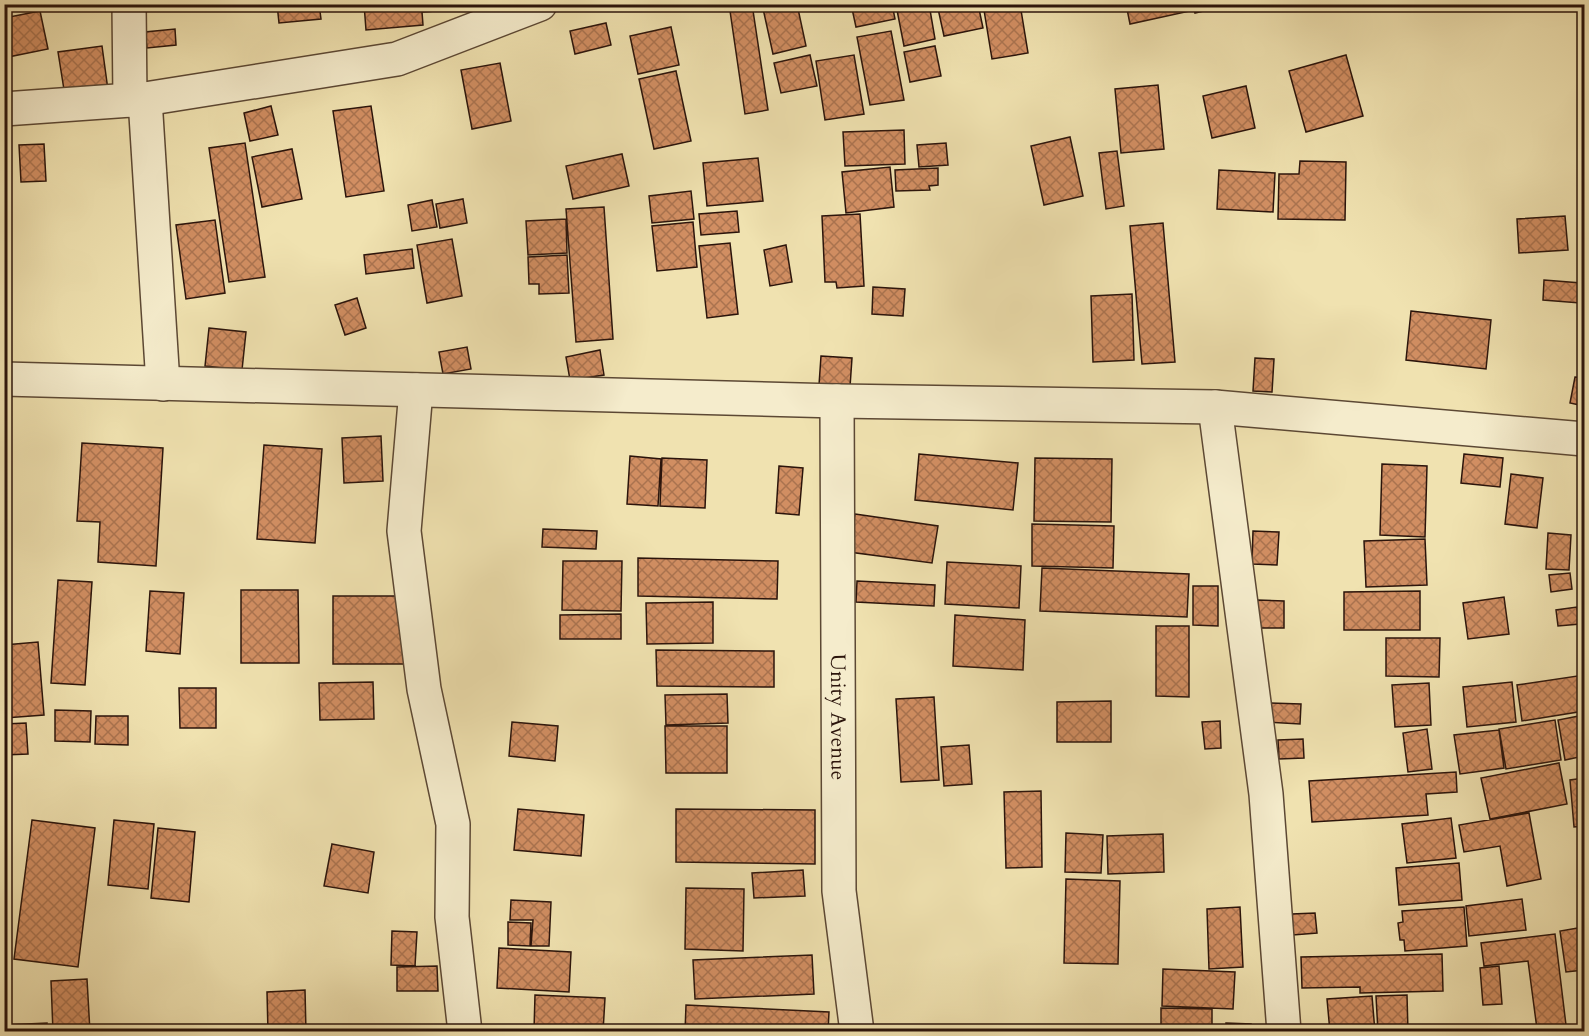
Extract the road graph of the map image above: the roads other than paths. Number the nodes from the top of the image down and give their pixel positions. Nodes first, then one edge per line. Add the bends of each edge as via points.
1 (129, 4) edge
2 (540, 4) edge
3 (138, 99) junction
4 (4, 109) edge
5 (4, 379) edge
6 (163, 384) junction
7 (416, 390) junction
8 (837, 401) junction
9 (1215, 407) junction
10 (1584, 439) edge
11 (465, 1032) edge
12 (857, 1032) edge
13 (1284, 1032) edge

1 - 3 street
2 - 3 street via 397,58
3 - 4 street
3 - 6 street
5 - 6 street
6 - 7 street
7 - 8 street
7 - 11 street via 404,531 424,689 453,824 452,917
8 - 9 street
8 - 12 street, Unity Avenue via 839,891
9 - 10 street
9 - 13 street via 1266,794

